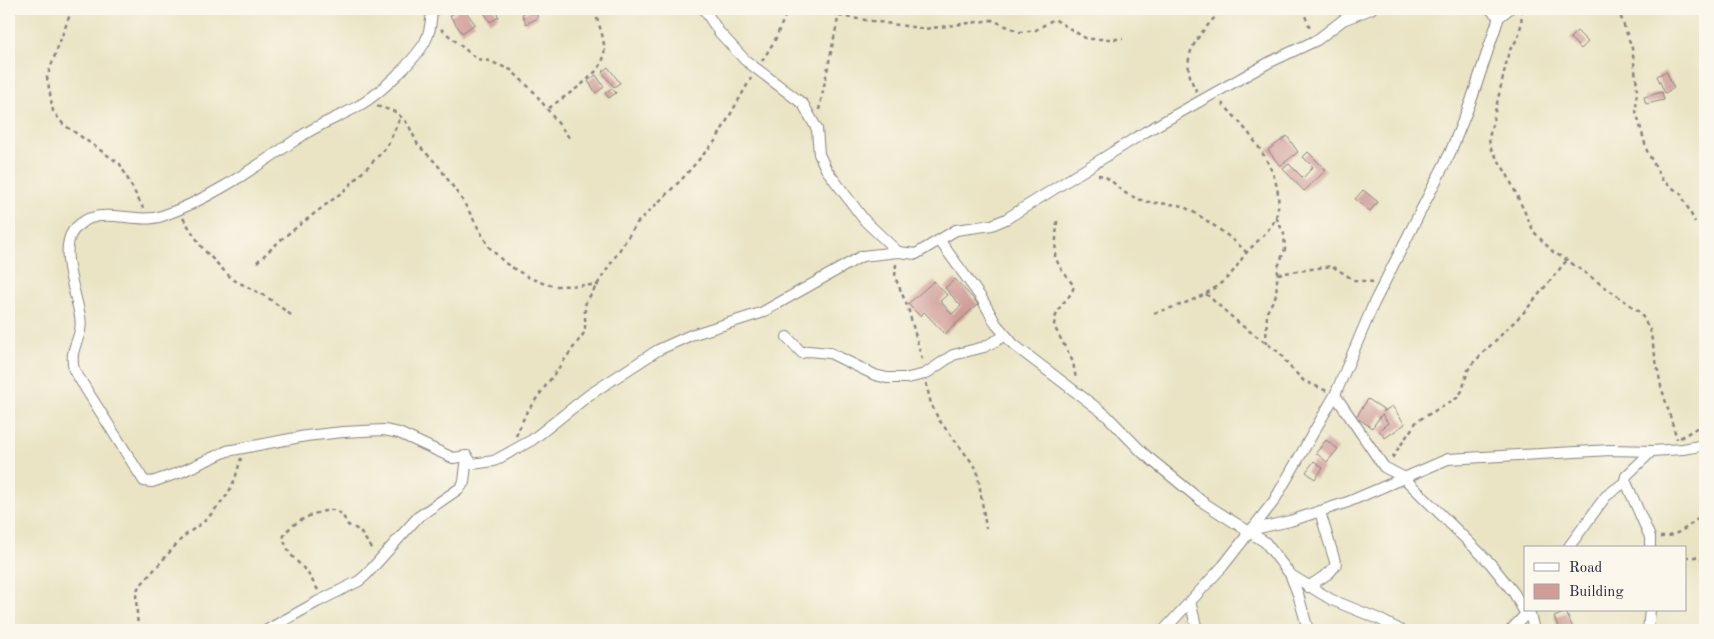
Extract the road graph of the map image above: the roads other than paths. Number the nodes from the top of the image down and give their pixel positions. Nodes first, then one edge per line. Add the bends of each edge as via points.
1 (432, 9) edge
2 (704, 9) edge
3 (1371, 9) edge
4 (1490, 9) edge
5 (1509, 9) edge
6 (1499, 17) junction
7 (940, 241) junction
8 (898, 252) junction
9 (1005, 336) junction
10 (786, 337) dead end
11 (1335, 395) junction
12 (1705, 445) edge
13 (1652, 451) junction
14 (467, 456) junction
15 (1403, 477) junction
16 (1625, 482) junction
17 (1320, 512) junction
18 (1250, 530) junction
19 (1650, 542) edge
20 (1569, 546) edge
21 (1290, 574) junction
22 (1308, 587) junction
23 (1190, 601) junction
24 (1524, 608) edge
25 (1525, 612) edge
26 (1526, 612) edge
27 (1650, 612) edge
28 (1305, 628) edge
29 (267, 630) edge
30 (1164, 630) edge
31 (1197, 630) edge
32 (1400, 630) edge
33 (1511, 630) edge
34 (1534, 630) edge
35 (1648, 630) edge

1 - 14 street via 428,35 418,51 363,104 310,131 222,188 179,210 152,219 104,215 80,224 68,238 68,262 81,330 72,355 74,370 144,481 158,481 215,455 306,436 384,430 406,435 453,458
2 - 8 street via 719,32 756,68 799,99 817,129 819,154 826,169 865,221
3 - 7 street via 1344,20 1318,40 1201,100 1082,169 1006,219 992,225 956,230
4 - 6 street
5 - 6 street
6 - 11 street via 1450,153 1386,278
7 - 8 street via 916,254
7 - 9 street
8 - 14 street via 862,256 761,313 692,335 658,350 589,395 537,437 494,462 472,464
9 - 10 street via 984,347 946,358 925,374 908,378 875,375 830,353 808,350 802,353
9 - 18 street via 1106,416 1143,453 1204,503 1226,519
11 - 15 street via 1384,467
11 - 18 street via 1274,501
12 - 13 street
13 - 15 street via 1611,450 1448,459
13 - 16 street via 1626,476
14 - 29 street via 464,482 460,488 418,517 359,581
15 - 17 street via 1380,490
15 - 24 street via 1490,563
16 - 19 street
16 - 20 street via 1606,496
17 - 18 street
17 - 22 street via 1336,565
18 - 21 street via 1266,542
18 - 23 street via 1223,566
21 - 22 street
21 - 28 street
22 - 32 street via 1347,608
23 - 30 street
23 - 31 street
25 - 33 street
26 - 34 street
27 - 35 street

